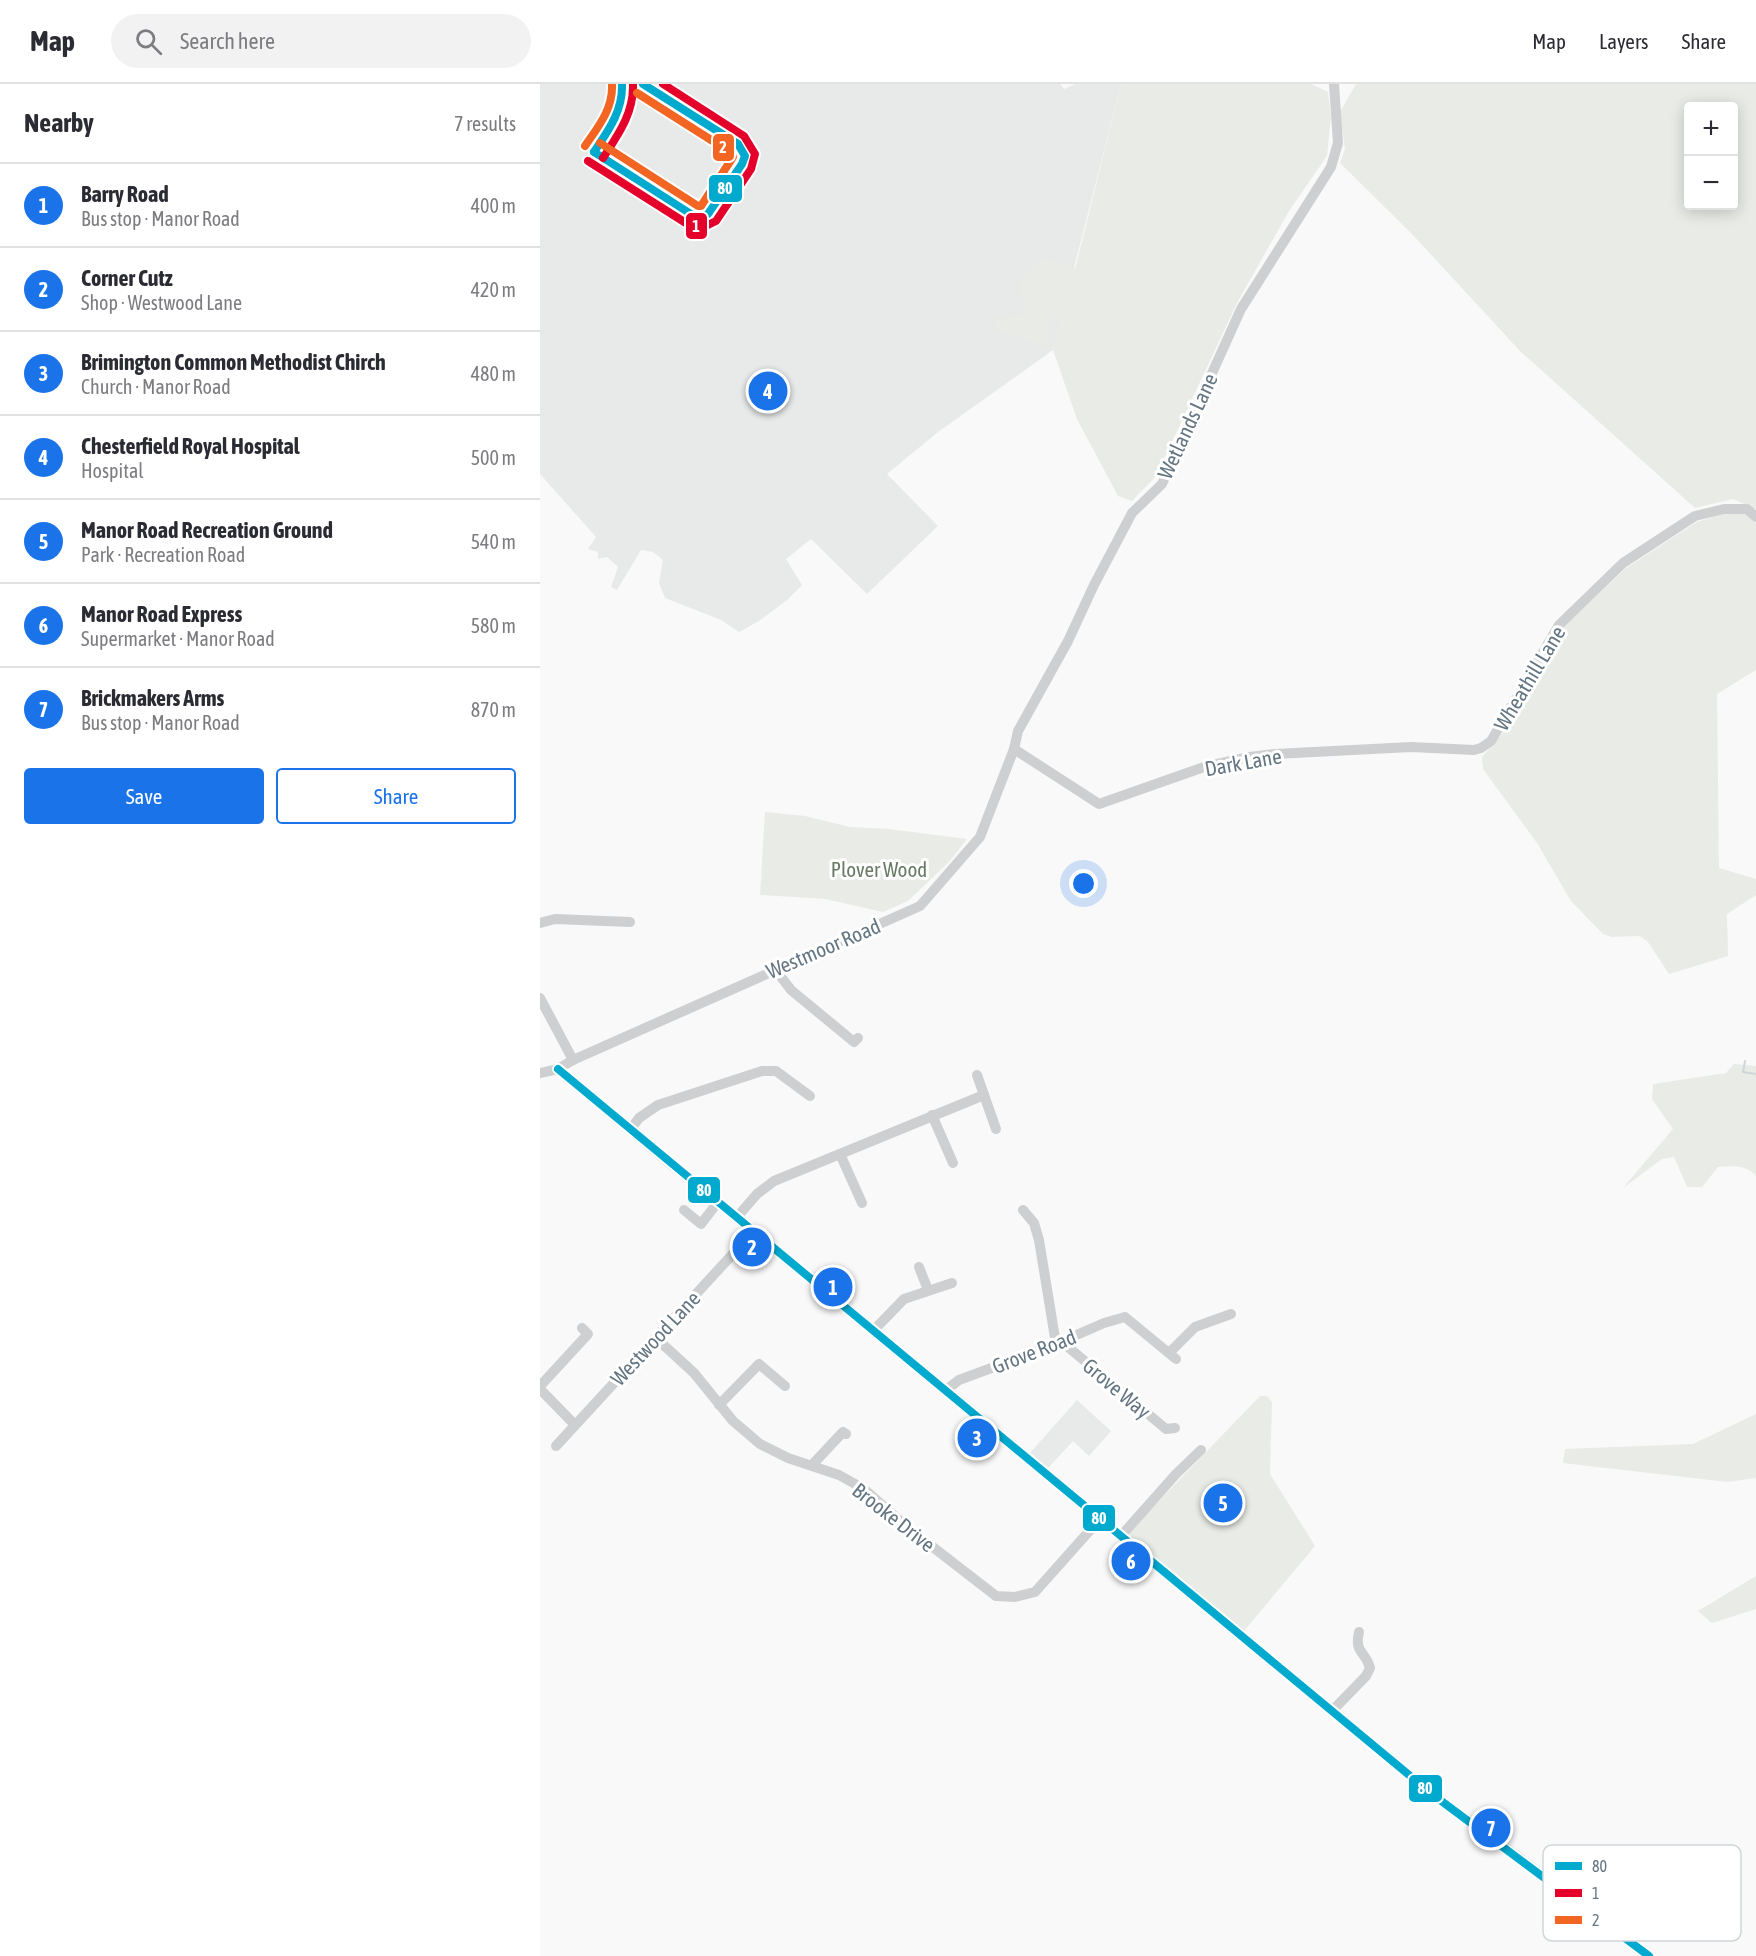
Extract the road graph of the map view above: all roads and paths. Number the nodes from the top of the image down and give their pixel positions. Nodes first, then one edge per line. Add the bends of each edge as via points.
1 (1334, 84) edge
2 (1756, 517) edge
3 (1491, 741) joint
4 (1014, 749) junction
5 (630, 922) dead end
6 (540, 923) edge
7 (775, 969) junction
8 (540, 998) edge
9 (858, 1038) dead end
10 (573, 1060) junction
11 (558, 1069) junction
12 (540, 1073) edge
13 (976, 1075) dead end
14 (984, 1095) junction
15 (810, 1096) dead end
16 (932, 1115) junction
17 (996, 1129) dead end
18 (630, 1130) junction
19 (840, 1154) junction
20 (953, 1163) dead end
21 (718, 1202) junction
22 (862, 1203) dead end
23 (684, 1210) dead end
24 (1023, 1210) dead end
25 (737, 1217) junction
26 (754, 1231) junction
27 (919, 1267) dead end
28 (952, 1283) dead end
29 (928, 1290) junction
30 (1231, 1314) dead end
31 (582, 1328) dead end
32 (873, 1331) junction
33 (656, 1338) junction
34 (1059, 1343) junction
35 (784, 1386) dead end
36 (540, 1388) edge
37 (946, 1390) junction
38 (719, 1405) junction
39 (574, 1425) junction
40 (1174, 1428) dead end
41 (846, 1434) dead end
42 (556, 1446) dead end
43 (1201, 1450) dead end
44 (812, 1466) junction
45 (1100, 1519) junction
46 (1121, 1536) junction
47 (1359, 1632) dead end
48 (1332, 1711) junction
49 (1543, 1875) edge
50 (1629, 1941) edge
51 (1649, 1956) edge

1 - 4 street, Wetlands Lane via 1338,143 1331,167 1241,309 1162,484 1132,513 1018,731
2 - 3 street, Wheathill Lane via 1747,508 1695,516 1623,563 1558,625
3 - 4 street, Dark Lane via 1474,750 1411,747 1249,757 1204,767 1099,804
4 - 7 street, Westmoor Road via 980,837 920,906
5 - 6 street via 555,919
7 - 9 street via 791,990 854,1042
7 - 10 street, Westmoor Road
8 - 10 street
10 - 11 street, Westmoor Road
11 - 12 street, Westmoor Road
11 - 18 street
13 - 14 street
14 - 16 street
14 - 17 street
15 - 18 street via 776,1071 762,1071 658,1105
16 - 19 street
16 - 20 street
18 - 21 street
19 - 22 street
19 - 25 street via 774,1181
21 - 23 street via 701,1224
21 - 25 street
24 - 34 street via 1034,1223 1039,1240
25 - 26 street
26 - 32 street
26 - 33 street, Westwood Lane
27 - 29 street
28 - 29 street
29 - 32 street via 897,1304
30 - 34 street, Grove Road via 1195,1327 1173,1356 1125,1317
31 - 36 street via 588,1334
32 - 37 street
33 - 38 street, Brooke Drive via 694,1373
33 - 39 street, Westwood Lane
34 - 37 street, Grove Road via 958,1380
34 - 40 street, Grove Way via 1166,1429
35 - 38 street via 759,1364
36 - 39 street
37 - 45 street
38 - 44 street, Brooke Drive via 760,1443
39 - 42 street, Westwood Lane
41 - 44 street via 843,1432
43 - 46 street
44 - 45 street, Brooke Drive via 864,1489 996,1596 1035,1592
45 - 46 street
46 - 48 street
47 - 48 street via 1358,1650 1370,1668
48 - 49 street via 1432,1794
50 - 51 street

